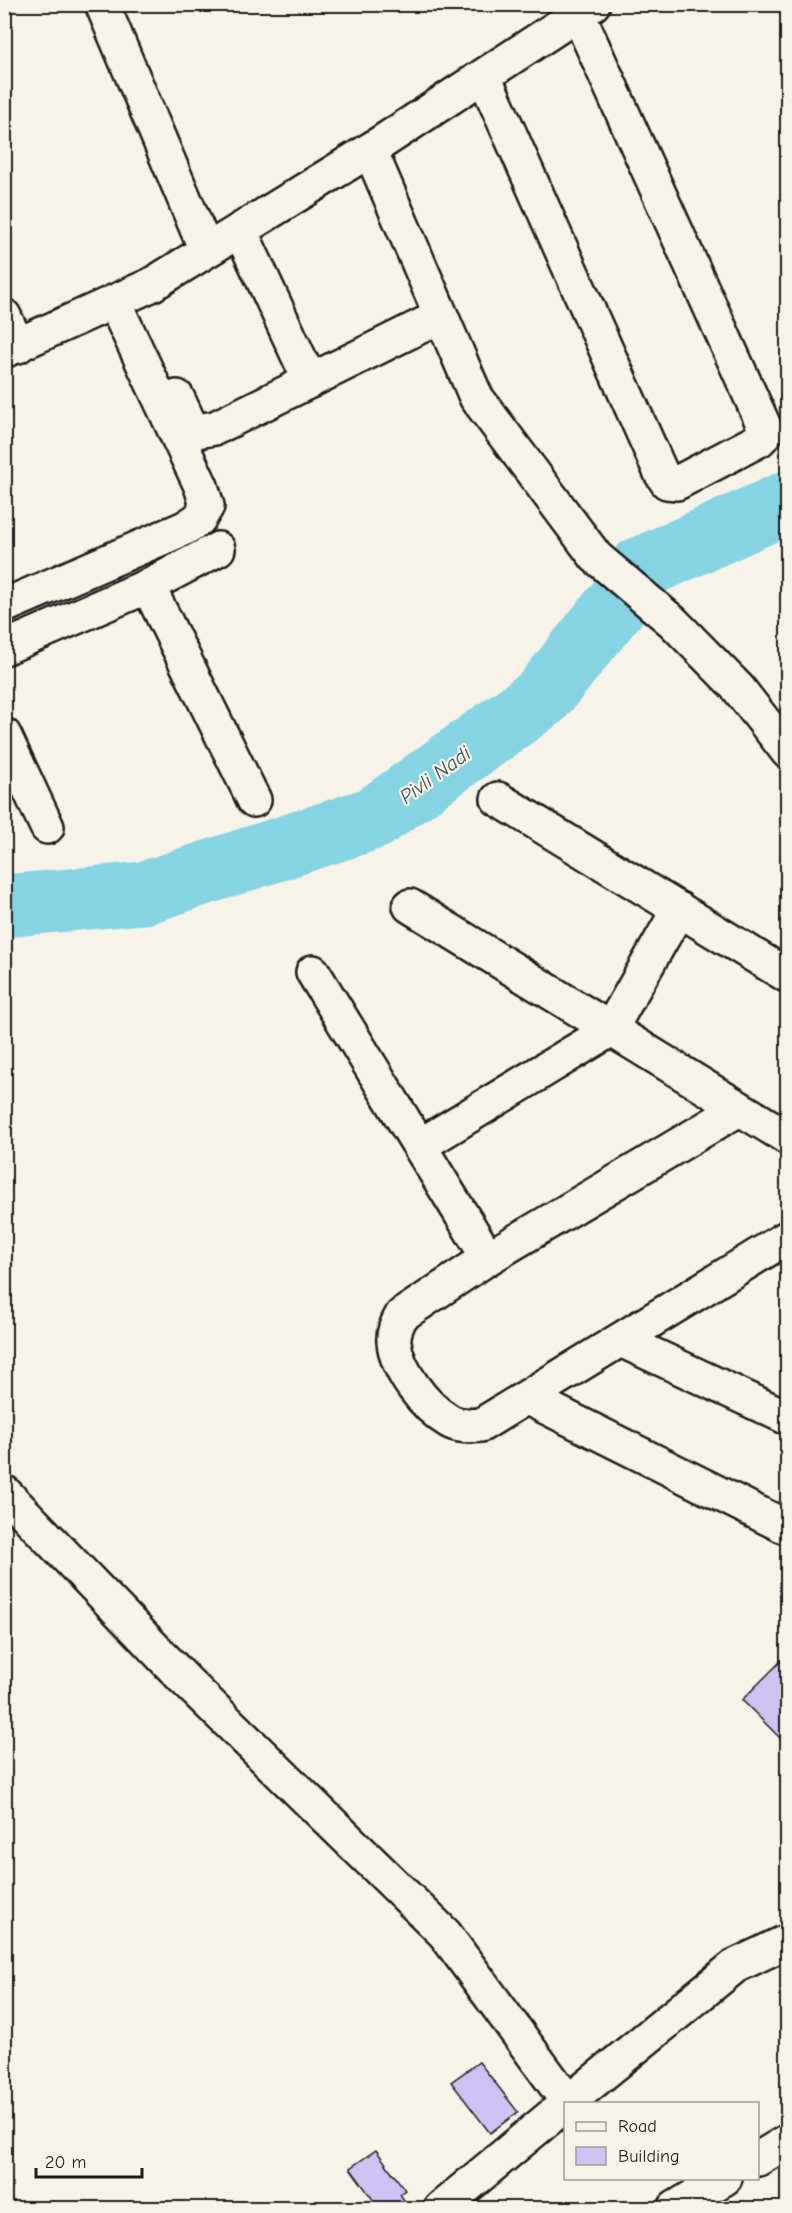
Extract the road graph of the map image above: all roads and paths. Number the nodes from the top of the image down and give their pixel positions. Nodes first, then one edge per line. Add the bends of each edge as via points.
1 (102, 4) edge
2 (585, 9) edge
3 (484, 76) junction
4 (370, 150) junction
5 (240, 230) junction
6 (206, 250) junction
7 (122, 298) junction
8 (4, 316) edge
9 (441, 316) junction
10 (11, 349) edge
11 (310, 381) junction
12 (218, 549) dead end
13 (148, 586) junction
14 (4, 606) edge
15 (4, 648) edge
16 (4, 735) edge
17 (788, 752) edge
18 (498, 799) dead end
19 (255, 800) dead end
20 (46, 827) dead end
21 (410, 906) dead end
22 (679, 909) junction
23 (313, 972) dead end
24 (788, 976) edge
25 (610, 1030) junction
26 (739, 1109) junction
27 (788, 1138) edge
28 (421, 1145) junction
29 (788, 1237) edge
30 (488, 1258) junction
31 (621, 1340) junction
32 (528, 1398) junction
33 (788, 1418) edge
34 (4, 1492) edge
35 (788, 1528) edge
36 (788, 1941) edge
37 (566, 2102) edge
38 (568, 2102) edge
39 (564, 2106) edge
40 (788, 2141) edge
41 (759, 2158) edge
42 (722, 2180) edge
43 (441, 2208) edge
44 (675, 2208) edge

1 - 6 street
2 - 3 street
2 - 3 street via 764,426 765,434 759,440 677,483 668,482 661,473
3 - 4 street
4 - 5 street
4 - 9 street
5 - 6 street
5 - 11 street
6 - 7 street via 151,285
7 - 10 street
7 - 11 street via 189,423 197,431 215,428
7 - 14 street via 207,506 199,519 185,528
8 - 10 street
9 - 11 street
9 - 17 street via 476,396 596,557 673,622 738,688
12 - 13 street
13 - 15 street
13 - 19 street
16 - 20 street
18 - 22 street
21 - 25 street
22 - 24 street
22 - 25 street
23 - 28 street
25 - 26 street
25 - 28 street
26 - 27 street
26 - 30 street
28 - 30 street
29 - 31 street
30 - 32 street via 402,1315 394,1342 399,1360 430,1406 450,1422 466,1427 481,1425
31 - 32 street
31 - 33 street
32 - 35 street
34 - 37 street via 184,1680 445,1934
36 - 38 street via 735,1966
39 - 43 street
40 - 41 street
42 - 44 street

